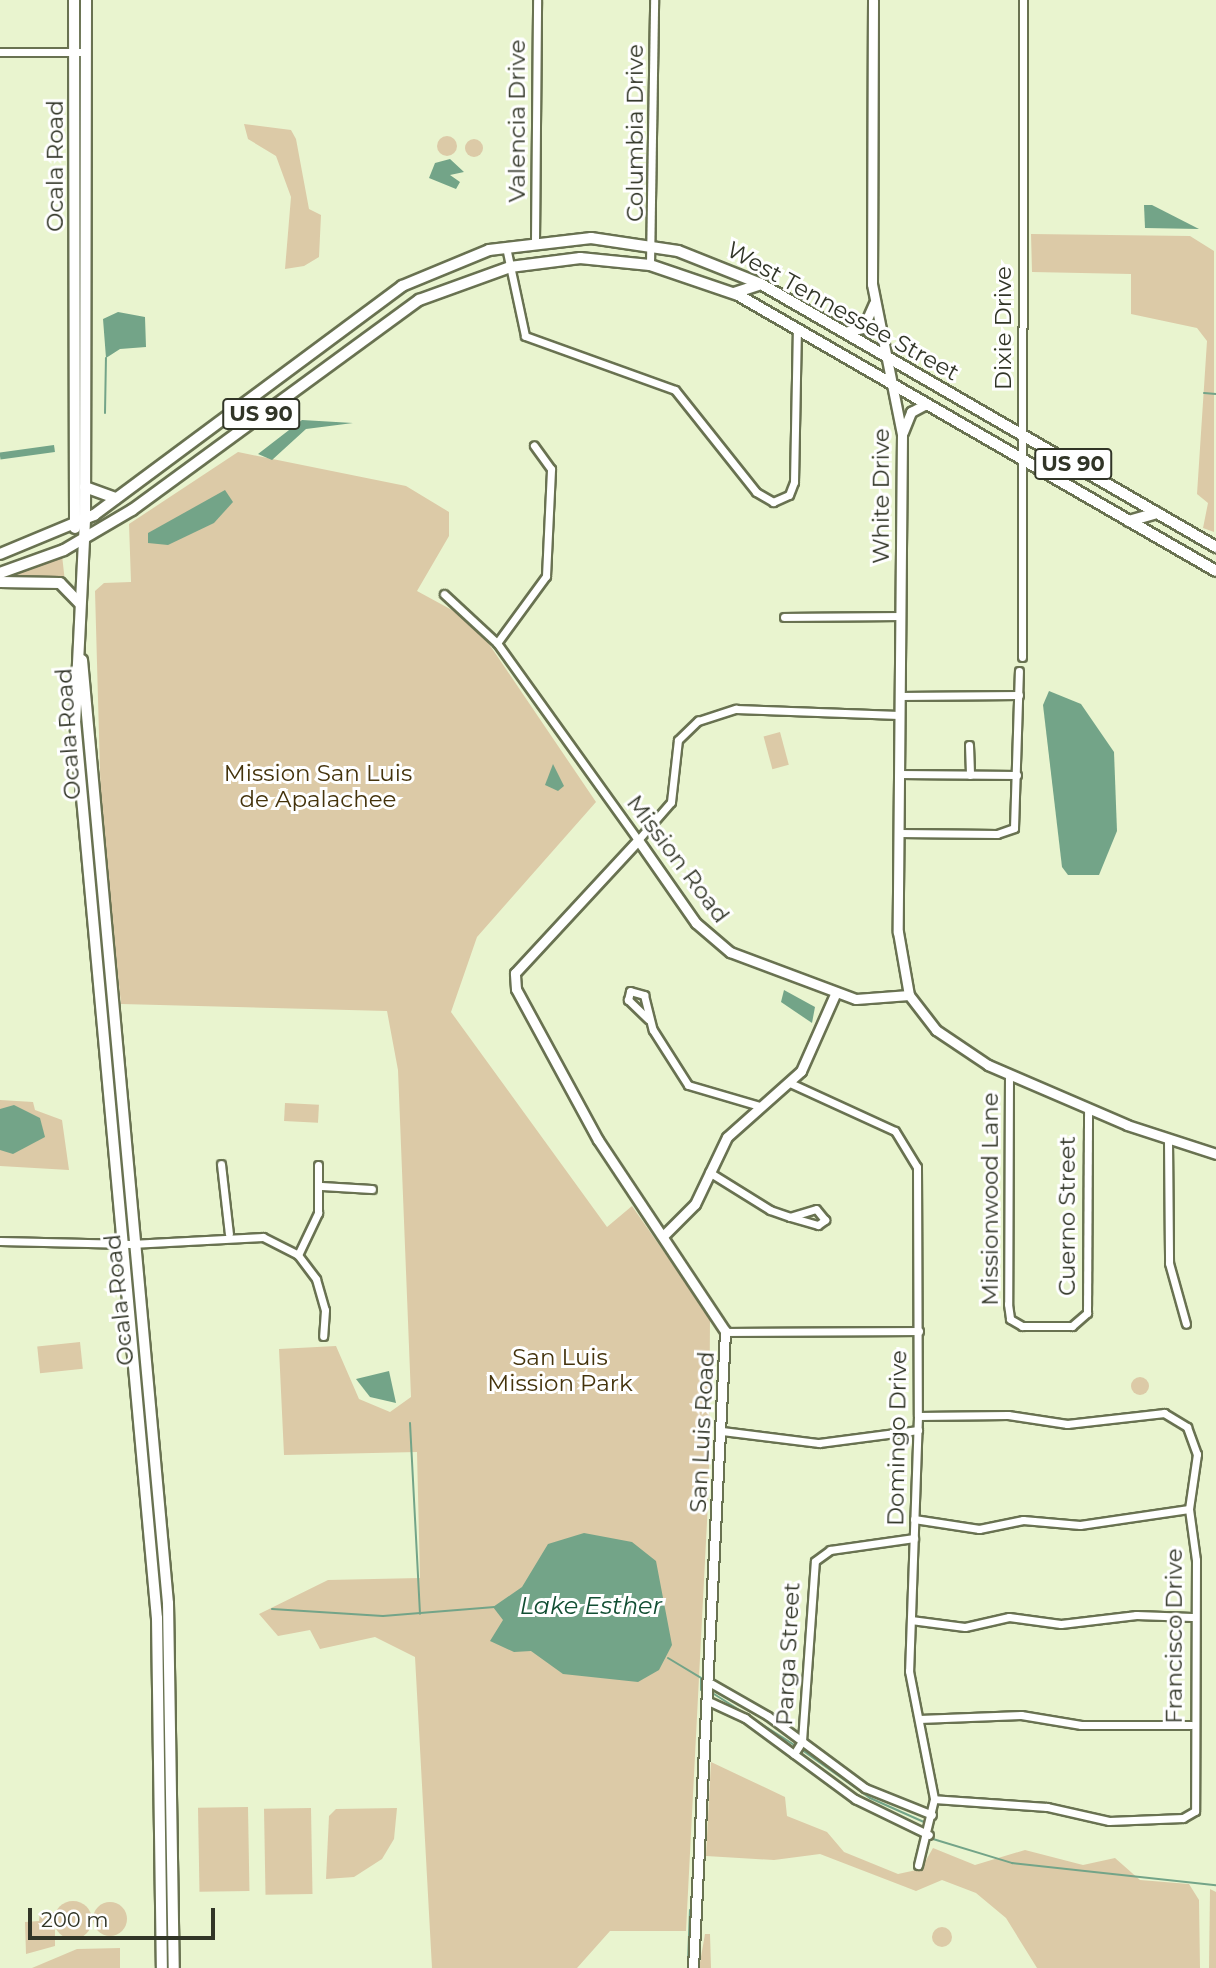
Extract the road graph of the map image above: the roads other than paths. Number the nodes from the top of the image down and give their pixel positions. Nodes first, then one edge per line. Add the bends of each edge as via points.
1 (74, 0) edge
2 (86, 0) edge
3 (537, 0) edge
4 (654, 0) edge
5 (873, 0) edge
6 (1023, 0) edge
7 (0, 52) edge
8 (74, 52) junction
9 (86, 52) junction
10 (535, 241) junction
11 (653, 246) junction
12 (506, 247) junction
13 (650, 265) junction
14 (510, 267) junction
15 (421, 277) junction
16 (761, 284) junction
17 (734, 293) junction
18 (875, 301) junction
19 (412, 304) junction
20 (349, 323) junction
21 (797, 330) junction
22 (844, 332) junction
23 (360, 339) junction
24 (889, 358) junction
25 (895, 386) junction
26 (926, 404) junction
27 (201, 433) junction
28 (902, 434) junction
29 (1022, 435) junction
30 (74, 436) junction
31 (85, 437) junction
32 (534, 446) dead end
33 (214, 449) junction
34 (1023, 459) junction
35 (85, 487) junction
36 (116, 498) junction
37 (1157, 513) junction
38 (85, 520) junction
39 (1129, 520) junction
40 (74, 525) junction
41 (80, 541) junction
42 (1216, 547) edge
43 (0, 554) edge
44 (1216, 571) edge
45 (0, 573) edge
46 (0, 582) edge
47 (444, 594) dead end
48 (80, 604) junction
49 (899, 616) junction
50 (784, 617) dead end
51 (497, 643) junction
52 (1022, 657) dead end
53 (1019, 671) dead end
54 (80, 676) junction
55 (1019, 695) junction
56 (899, 696) junction
57 (899, 715) junction
58 (88, 738) junction
59 (76, 739) junction
60 (969, 746) dead end
61 (899, 775) junction
62 (970, 775) junction
63 (1017, 775) junction
64 (898, 833) junction
65 (638, 840) junction
66 (104, 939) junction
67 (92, 941) junction
68 (836, 992) junction
69 (909, 995) junction
70 (648, 1019) dead end
71 (1009, 1074) junction
72 (790, 1083) junction
73 (760, 1106) junction
74 (1088, 1109) junction
75 (1168, 1140) junction
76 (111, 1145) junction
77 (123, 1146) junction
78 (1216, 1154) edge
79 (221, 1164) dead end
80 (318, 1165) dead end
81 (709, 1172) junction
82 (321, 1186) junction
83 (372, 1189) dead end
84 (790, 1217) dead end
85 (229, 1234) junction
86 (666, 1234) junction
87 (0, 1241) edge
88 (119, 1242) junction
89 (131, 1244) junction
90 (298, 1255) junction
91 (1082, 1321) joint
92 (1186, 1324) dead end
93 (919, 1331) junction
94 (725, 1332) junction
95 (323, 1336) dead end
96 (918, 1416) junction
97 (918, 1430) junction
98 (722, 1431) junction
99 (142, 1449) junction
100 (154, 1449) junction
101 (1189, 1509) junction
102 (914, 1519) junction
103 (915, 1538) junction
104 (163, 1549) junction
105 (152, 1556) junction
106 (164, 1560) junction
107 (1192, 1617) junction
108 (911, 1619) junction
109 (158, 1635) junction
110 (170, 1641) junction
111 (707, 1681) junction
112 (706, 1700) junction
113 (919, 1719) junction
114 (1191, 1725) junction
115 (162, 1730) junction
116 (173, 1730) junction
117 (802, 1741) junction
118 (162, 1746) junction
119 (173, 1746) junction
120 (794, 1754) junction
121 (934, 1799) junction
122 (932, 1815) junction
123 (929, 1835) junction
124 (918, 1865) dead end
125 (174, 1955) junction
126 (162, 1956) junction
127 (162, 1968) edge
128 (174, 1968) edge
129 (693, 1968) edge

1 - 8 main road, Ocala Road
2 - 9 main road, Ocala Road
3 - 10 street, Valencia Drive
4 - 11 street, Columbia Drive
5 - 18 street, White Drive
6 - 29 street, Dixie Drive
7 - 8 street
8 - 9 street
8 - 30 main road, Ocala Road
9 - 31 main road, Ocala Road
10 - 11 main road, West Tennessee Street / US 90 via 591,238
10 - 12 main road, West Tennessee Street / US 90
11 - 13 street, Columbia Drive
11 - 16 main road, West Tennessee Street / US 90
12 - 14 street
12 - 15 main road, West Tennessee Street / US 90
13 - 14 main road, West Tennessee Street / US 90 via 580,258
13 - 17 main road, West Tennessee Street / US 90
14 - 19 main road, West Tennessee Street / US 90
14 - 21 street via 525,336 675,390 756,492 773,502 789,495 794,482
15 - 19 main road
15 - 20 main road, West Tennessee Street / US 90
16 - 17 main road
16 - 22 main road, West Tennessee Street / US 90
17 - 21 main road, West Tennessee Street / US 90
18 - 22 street via 863,328
18 - 24 street, White Drive
19 - 23 main road, West Tennessee Street / US 90
20 - 23 main road
20 - 27 main road, West Tennessee Street / US 90
21 - 25 main road, West Tennessee Street / US 90
22 - 24 main road, West Tennessee Street / US 90
23 - 33 main road, West Tennessee Street / US 90
24 - 25 street, White Drive
24 - 29 main road, West Tennessee Street / US 90
25 - 26 main road, West Tennessee Street / US 90
25 - 28 street, White Drive
26 - 28 street via 911,412
26 - 34 main road, West Tennessee Street / US 90
27 - 33 main road
27 - 36 main road, West Tennessee Street / US 90
28 - 49 street, White Drive
29 - 34 street, Dixie Drive
29 - 37 main road, West Tennessee Street / US 90
30 - 31 street
30 - 40 main road, Ocala Road
31 - 35 main road, Ocala Road
32 - 51 street via 551,469 545,576
33 - 41 main road, West Tennessee Street / US 90
34 - 39 main road, West Tennessee Street / US 90
34 - 52 street, Dixie Drive
35 - 36 main road
35 - 38 main road, Ocala Road
36 - 38 main road, West Tennessee Street / US 90
37 - 39 main road
37 - 42 main road, West Tennessee Street / US 90
38 - 40 main road, West Tennessee Street / US 90
38 - 41 main road, Ocala Road
39 - 44 main road, West Tennessee Street / US 90
40 - 41 main road, Ocala Road
40 - 43 main road, West Tennessee Street / US 90
41 - 45 main road, West Tennessee Street / US 90
41 - 48 main road, Ocala Road
46 - 48 main road via 60,583
47 - 51 street, Mission Road
48 - 54 main road, Ocala Road
49 - 50 street
49 - 56 street, White Drive
51 - 65 street, Mission Road
53 - 55 street
54 - 58 main road, Ocala Road
54 - 59 main road, Ocala Road
55 - 56 street
55 - 63 street
56 - 57 street, White Drive
57 - 61 street, White Drive
57 - 65 street via 736,709 698,721 678,740 671,802
58 - 59 main road
58 - 66 main road, Ocala Road
59 - 67 main road, Ocala Road
60 - 62 street
61 - 62 street
61 - 64 street, White Drive
62 - 63 street
63 - 64 street via 1014,828 998,834
64 - 69 street, White Drive via 900,960
65 - 68 street, Mission Road via 719,945
65 - 86 street, San Luis Road via 518,967 514,983 598,1140
66 - 67 main road
66 - 77 main road, Ocala Road
67 - 76 main road, Ocala Road
68 - 69 street, Mission Road via 872,1002
68 - 72 street via 815,1052
69 - 71 street via 952,1043
70 - 73 street via 688,1085
71 - 74 street
71 - 91 street, Missionwood Lane via 1012,1322 1072,1326
72 - 73 street
72 - 93 street, Domingo Drive via 884,1124 910,1146 919,1183
73 - 81 street via 727,1137
74 - 75 street
74 - 91 street, Cuerno Street
75 - 78 street
75 - 92 street via 1169,1263
76 - 77 main road
76 - 88 main road, Ocala Road
77 - 89 main road, Ocala Road
79 - 85 street
80 - 82 street
81 - 84 street
81 - 86 street via 695,1204
82 - 83 street
82 - 90 street via 314,1226
85 - 89 street
85 - 90 street via 263,1237
86 - 94 street, San Luis Road
87 - 88 street
88 - 89 street
88 - 99 main road, Ocala Road
89 - 100 main road, Ocala Road
90 - 95 street via 323,1298
93 - 94 street
93 - 96 street, Domingo Drive
94 - 98 street, San Luis Road
96 - 97 street, Domingo Drive
96 - 101 street, Francisco Drive via 1008,1415 1068,1424 1164,1413 1183,1423 1197,1454
97 - 98 street via 819,1443
97 - 102 street, Domingo Drive
98 - 111 street, San Luis Road
99 - 100 main road
99 - 105 main road, Ocala Road
100 - 104 main road, Ocala Road
101 - 102 street via 1080,1525 1023,1520 979,1529
101 - 107 street, Francisco Drive via 1196,1560
102 - 103 street, Domingo Drive
103 - 108 street, Domingo Drive
103 - 117 street, Parga Street via 819,1556 811,1579
104 - 105 main road
104 - 106 main road, Ocala Road
105 - 106 main road
105 - 109 main road, Ocala Road
106 - 110 main road, Ocala Road
107 - 108 street via 1136,1615 1061,1625 1009,1617 965,1627
107 - 114 street, Francisco Drive via 1197,1665
108 - 113 street, Domingo Drive via 909,1671
109 - 110 main road
109 - 115 main road, Ocala Road
110 - 116 main road, Ocala Road
111 - 112 street, San Luis Road
111 - 117 street
112 - 120 street via 745,1718
112 - 129 street, San Luis Road
113 - 114 street via 1021,1715 1081,1725
113 - 121 street, Domingo Drive
114 - 121 street, Francisco Drive via 1195,1811 1183,1818 1109,1821 1047,1807
115 - 116 main road
115 - 118 main road, Ocala Road
116 - 119 main road, Ocala Road
117 - 120 street, Parga Street
117 - 122 street via 865,1788
118 - 119 main road
118 - 126 main road, Ocala Road
119 - 125 main road, Ocala Road
120 - 123 street via 855,1799
121 - 122 street, Domingo Drive
122 - 123 street, Domingo Drive
123 - 124 street, Domingo Drive
125 - 126 main road
125 - 128 main road, Ocala Road
126 - 127 main road, Ocala Road

